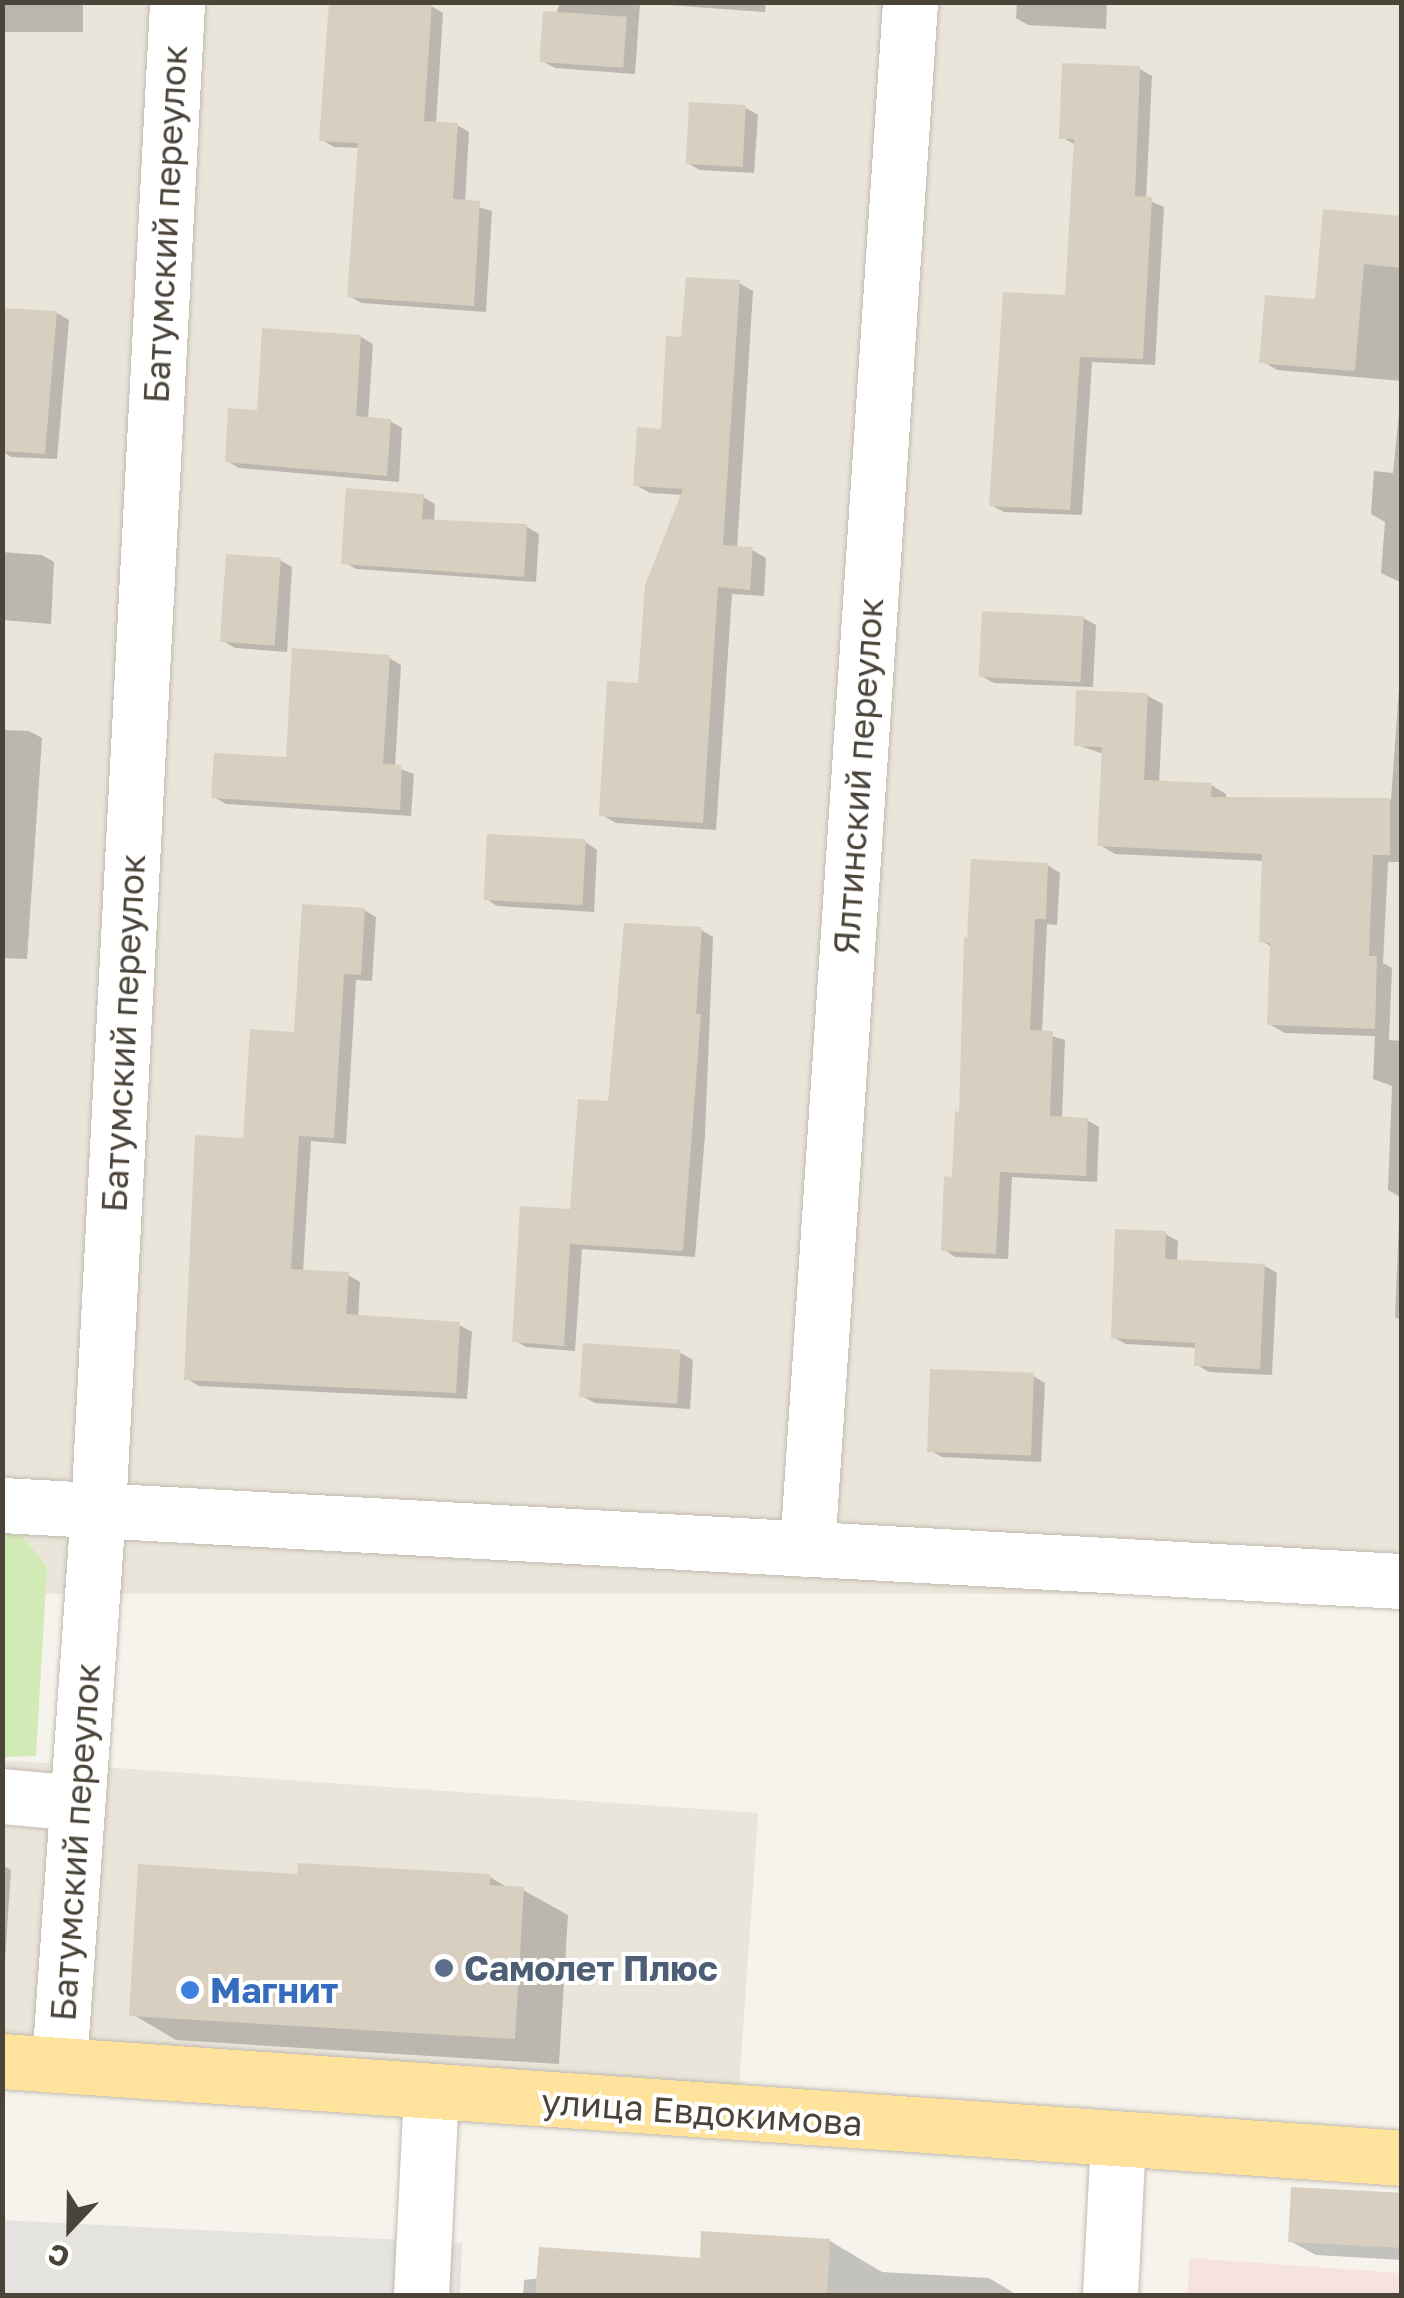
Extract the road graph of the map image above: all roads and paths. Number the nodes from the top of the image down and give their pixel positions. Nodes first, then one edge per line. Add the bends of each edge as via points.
1 (177, 2) edge
2 (910, 2) edge
3 (2, 1506) edge
4 (98, 1510) junction
5 (806, 1549) junction
6 (1402, 1581) edge
7 (2, 1796) edge
8 (77, 1803) junction
9 (2, 2061) edge
10 (59, 2064) junction
11 (432, 2094) junction
12 (1118, 2140) junction
13 (1402, 2158) edge
14 (421, 2296) edge
15 (1110, 2296) edge

1 - 4 street, Батумский переулок
2 - 5 street, Ялтинский переулок
3 - 4 street
4 - 5 street
4 - 8 street, Батумский переулок
5 - 6 street
7 - 8 street
8 - 10 street, Батумский переулок
9 - 10 main road, улица Евдокимова
10 - 11 main road, улица Евдокимова
11 - 12 main road, улица Евдокимова
11 - 14 street
12 - 13 main road, улица Евдокимова
12 - 15 street

